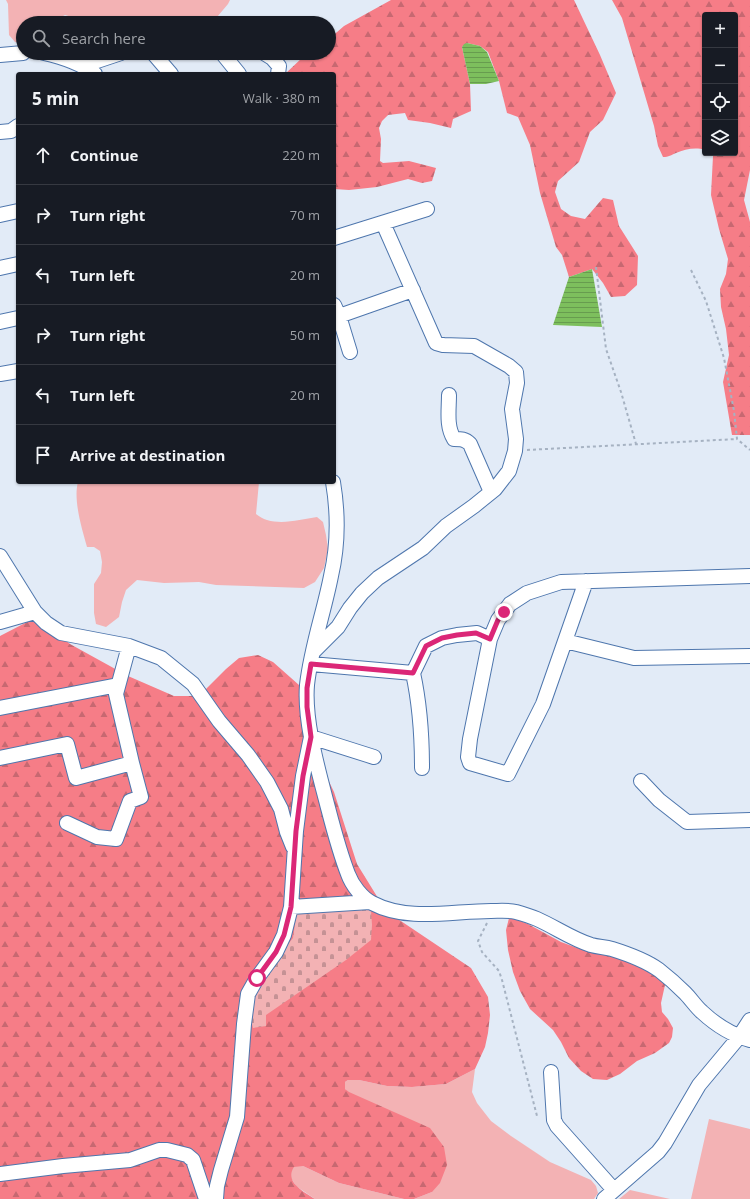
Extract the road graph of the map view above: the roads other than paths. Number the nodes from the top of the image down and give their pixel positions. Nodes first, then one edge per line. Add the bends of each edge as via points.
1 (16, 54) edge
2 (0, 55) edge
3 (70, 60) edge
4 (100, 60) edge
5 (159, 60) edge
6 (228, 60) edge
7 (274, 60) edge
8 (82, 66) junction
9 (92, 72) edge
10 (169, 72) edge
11 (237, 72) edge
12 (278, 72) edge
13 (16, 127) edge
14 (0, 132) edge
15 (427, 209) dead end
16 (16, 211) edge
17 (0, 215) edge
18 (383, 224) junction
19 (336, 237) edge
20 (16, 264) edge
21 (0, 268) edge
22 (413, 290) junction
23 (336, 310) edge
24 (16, 318) edge
25 (0, 322) edge
26 (350, 352) dead end
27 (16, 371) edge
28 (0, 374) edge
29 (449, 395) dead end
30 (334, 484) edge
31 (491, 492) junction
32 (0, 556) edge
33 (750, 576) edge
34 (586, 581) junction
35 (35, 612) junction
36 (0, 622) edge
37 (490, 639) junction
38 (565, 641) junction
39 (129, 646) junction
40 (750, 656) edge
41 (312, 657) junction
42 (413, 673) junction
43 (118, 685) junction
44 (0, 708) edge
45 (311, 737) junction
46 (374, 757) dead end
47 (0, 758) edge
48 (132, 763) junction
49 (422, 768) dead end
50 (641, 781) dead end
51 (750, 820) edge
52 (67, 822) dead end
53 (294, 850) junction
54 (370, 902) junction
55 (291, 907) junction
56 (750, 1020) edge
57 (744, 1038) edge
58 (551, 1072) dead end
59 (0, 1174) edge
60 (610, 1195) edge
61 (206, 1199) edge
62 (216, 1199) edge

1 - 2 street
3 - 8 street
4 - 8 street
5 - 10 street
6 - 11 street
7 - 12 street via 279,66
8 - 9 street
13 - 14 street via 11,131
15 - 18 street
16 - 17 street
18 - 19 street
18 - 22 street
20 - 21 street
22 - 23 street
22 - 31 street via 436,343 474,346 516,372 517,383 512,409 515,451 509,471
23 - 26 street
24 - 25 street
27 - 28 street
29 - 31 street via 451,434 454,439 466,440 470,444
30 - 41 street via 335,552
31 - 41 street via 446,526 423,548 378,578 362,593 338,627
32 - 35 street
33 - 34 street
34 - 37 street via 561,582 527,593 510,604 498,620
34 - 38 street
35 - 36 street
35 - 39 street via 61,633
37 - 38 street via 468,757 470,763 508,774 543,704
37 - 42 street via 476,633 442,638 426,646
38 - 40 street via 634,658
39 - 43 street
39 - 53 street via 161,658 194,684 219,721 268,782 281,808
41 - 42 street
41 - 45 street via 307,688
42 - 49 street via 418,695
43 - 44 street
43 - 48 street via 116,694
45 - 46 street
45 - 53 street via 303,776
45 - 54 street via 337,842 348,875
47 - 48 street via 67,744 76,778
48 - 52 street via 141,797 130,801 116,838 97,837
50 - 51 street via 659,800 687,822
53 - 55 street
54 - 55 street
54 - 57 street via 387,910 406,914 492,911 515,912 537,919 592,945 636,957 659,970 684,992 701,1012 721,1027
55 - 62 street via 279,946 248,994 237,1117 221,1170
56 - 57 street
57 - 60 street via 699,1084 658,1152
58 - 60 street via 554,1120
59 - 61 street via 130,1160 166,1150 188,1155 193,1160

